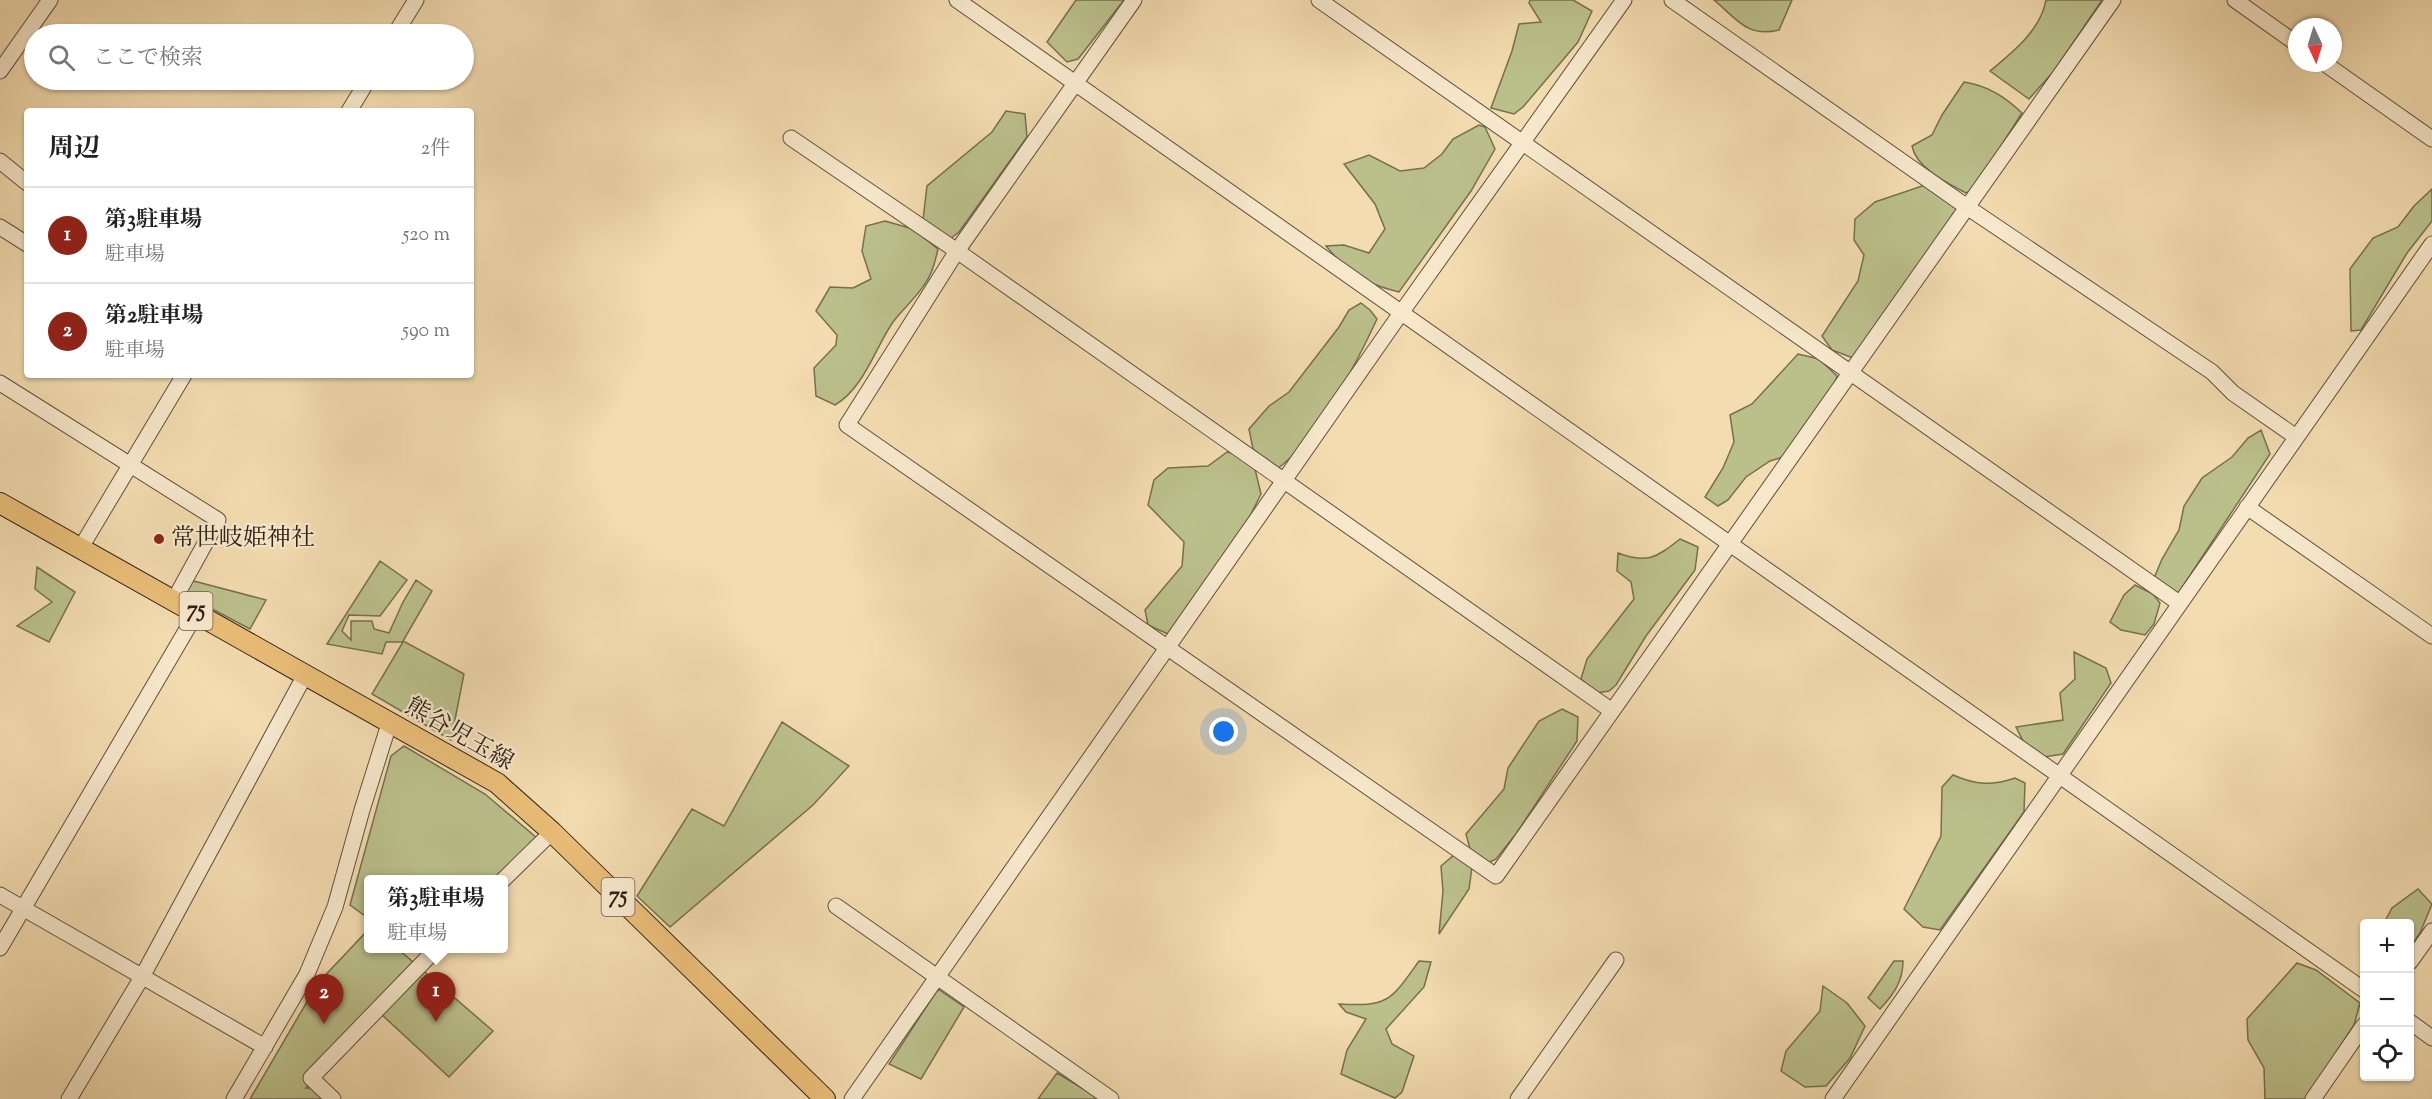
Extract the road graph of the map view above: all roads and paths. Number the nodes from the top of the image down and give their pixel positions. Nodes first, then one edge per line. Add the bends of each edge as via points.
1 (50, 0) edge
2 (416, 0) edge
3 (957, 0) edge
4 (1134, 0) edge
5 (1319, 0) edge
6 (1624, 0) edge
7 (1672, 0) edge
8 (2113, 0) edge
9 (2235, 0) edge
10 (33, 24) edge
11 (401, 24) edge
12 (24, 37) edge
13 (2288, 38) edge
14 (0, 71) edge
15 (2337, 72) edge
16 (1074, 83) junction
17 (362, 90) edge
18 (351, 108) edge
19 (791, 138) dead end
20 (2432, 139) edge
21 (1522, 142) junction
22 (0, 161) edge
23 (24, 181) edge
24 (1967, 207) junction
25 (0, 227) edge
26 (24, 242) edge
27 (2432, 244) edge
28 (957, 251) junction
29 (1401, 313) junction
30 (1850, 373) junction
31 (182, 378) edge
32 (0, 382) edge
33 (2296, 436) junction
34 (129, 464) junction
35 (1283, 482) junction
36 (0, 503) edge
37 (2247, 507) junction
38 (1729, 544) junction
39 (80, 549) junction
40 (174, 600) junction
41 (2179, 603) junction
42 (197, 612) junction
43 (2432, 636) edge
44 (1168, 647) junction
45 (305, 675) junction
46 (1612, 711) junction
47 (389, 724) junction
48 (2060, 776) junction
49 (552, 832) junction
50 (507, 875) edge
51 (0, 895) edge
52 (836, 906) dead end
53 (22, 909) junction
54 (2432, 931) edge
55 (0, 948) edge
56 (431, 953) edge
57 (2414, 955) edge
58 (1616, 960) dead end
59 (142, 977) junction
60 (937, 977) junction
61 (2360, 987) edge
62 (2414, 1025) edge
63 (2363, 1027) edge
64 (2432, 1038) edge
65 (265, 1047) junction
66 (69, 1099) edge
67 (234, 1099) edge
68 (333, 1099) edge
69 (825, 1099) edge
70 (852, 1099) edge
71 (1111, 1099) edge
72 (1518, 1099) edge
73 (1833, 1099) edge
74 (2313, 1099) edge

1 - 10 street
2 - 11 street
3 - 16 street
4 - 16 street
5 - 21 street
6 - 21 street
7 - 24 street
8 - 24 street
9 - 13 street
12 - 14 street
15 - 20 street
16 - 28 street
16 - 29 street
17 - 18 street
19 - 28 street
21 - 29 street
21 - 30 street
22 - 23 street
24 - 30 street
24 - 33 street via 2212,372 2233,393
25 - 26 street
27 - 33 street
28 - 35 street
28 - 44 street via 847,425
29 - 35 street
29 - 38 street
30 - 38 street
30 - 41 street
31 - 34 street
32 - 34 street
33 - 37 street
34 - 39 street
34 - 40 street via 218,520
35 - 44 street
35 - 46 street
36 - 39 main road, 熊谷児玉線 / 75
37 - 41 street
37 - 43 street
38 - 46 street
38 - 48 street
39 - 40 main road, 熊谷児玉線 / 75
40 - 42 main road, 熊谷児玉線 / 75
41 - 48 street
42 - 45 main road, 熊谷児玉線 / 75
42 - 53 street
44 - 46 street via 1496,876
44 - 60 street
45 - 47 main road, 熊谷児玉線 / 75
45 - 59 street
47 - 49 main road, 熊谷児玉線 / 75 via 497,783
47 - 65 street via 335,907 307,974
48 - 61 street
48 - 73 street
49 - 50 street
49 - 69 main road, 熊谷児玉線 / 75
51 - 53 street
52 - 60 street
53 - 55 street
53 - 59 street
54 - 57 street
56 - 68 street via 311,1078
58 - 72 street
59 - 65 street
59 - 66 street
60 - 70 street
60 - 71 street
62 - 64 street
63 - 74 street
65 - 67 street

